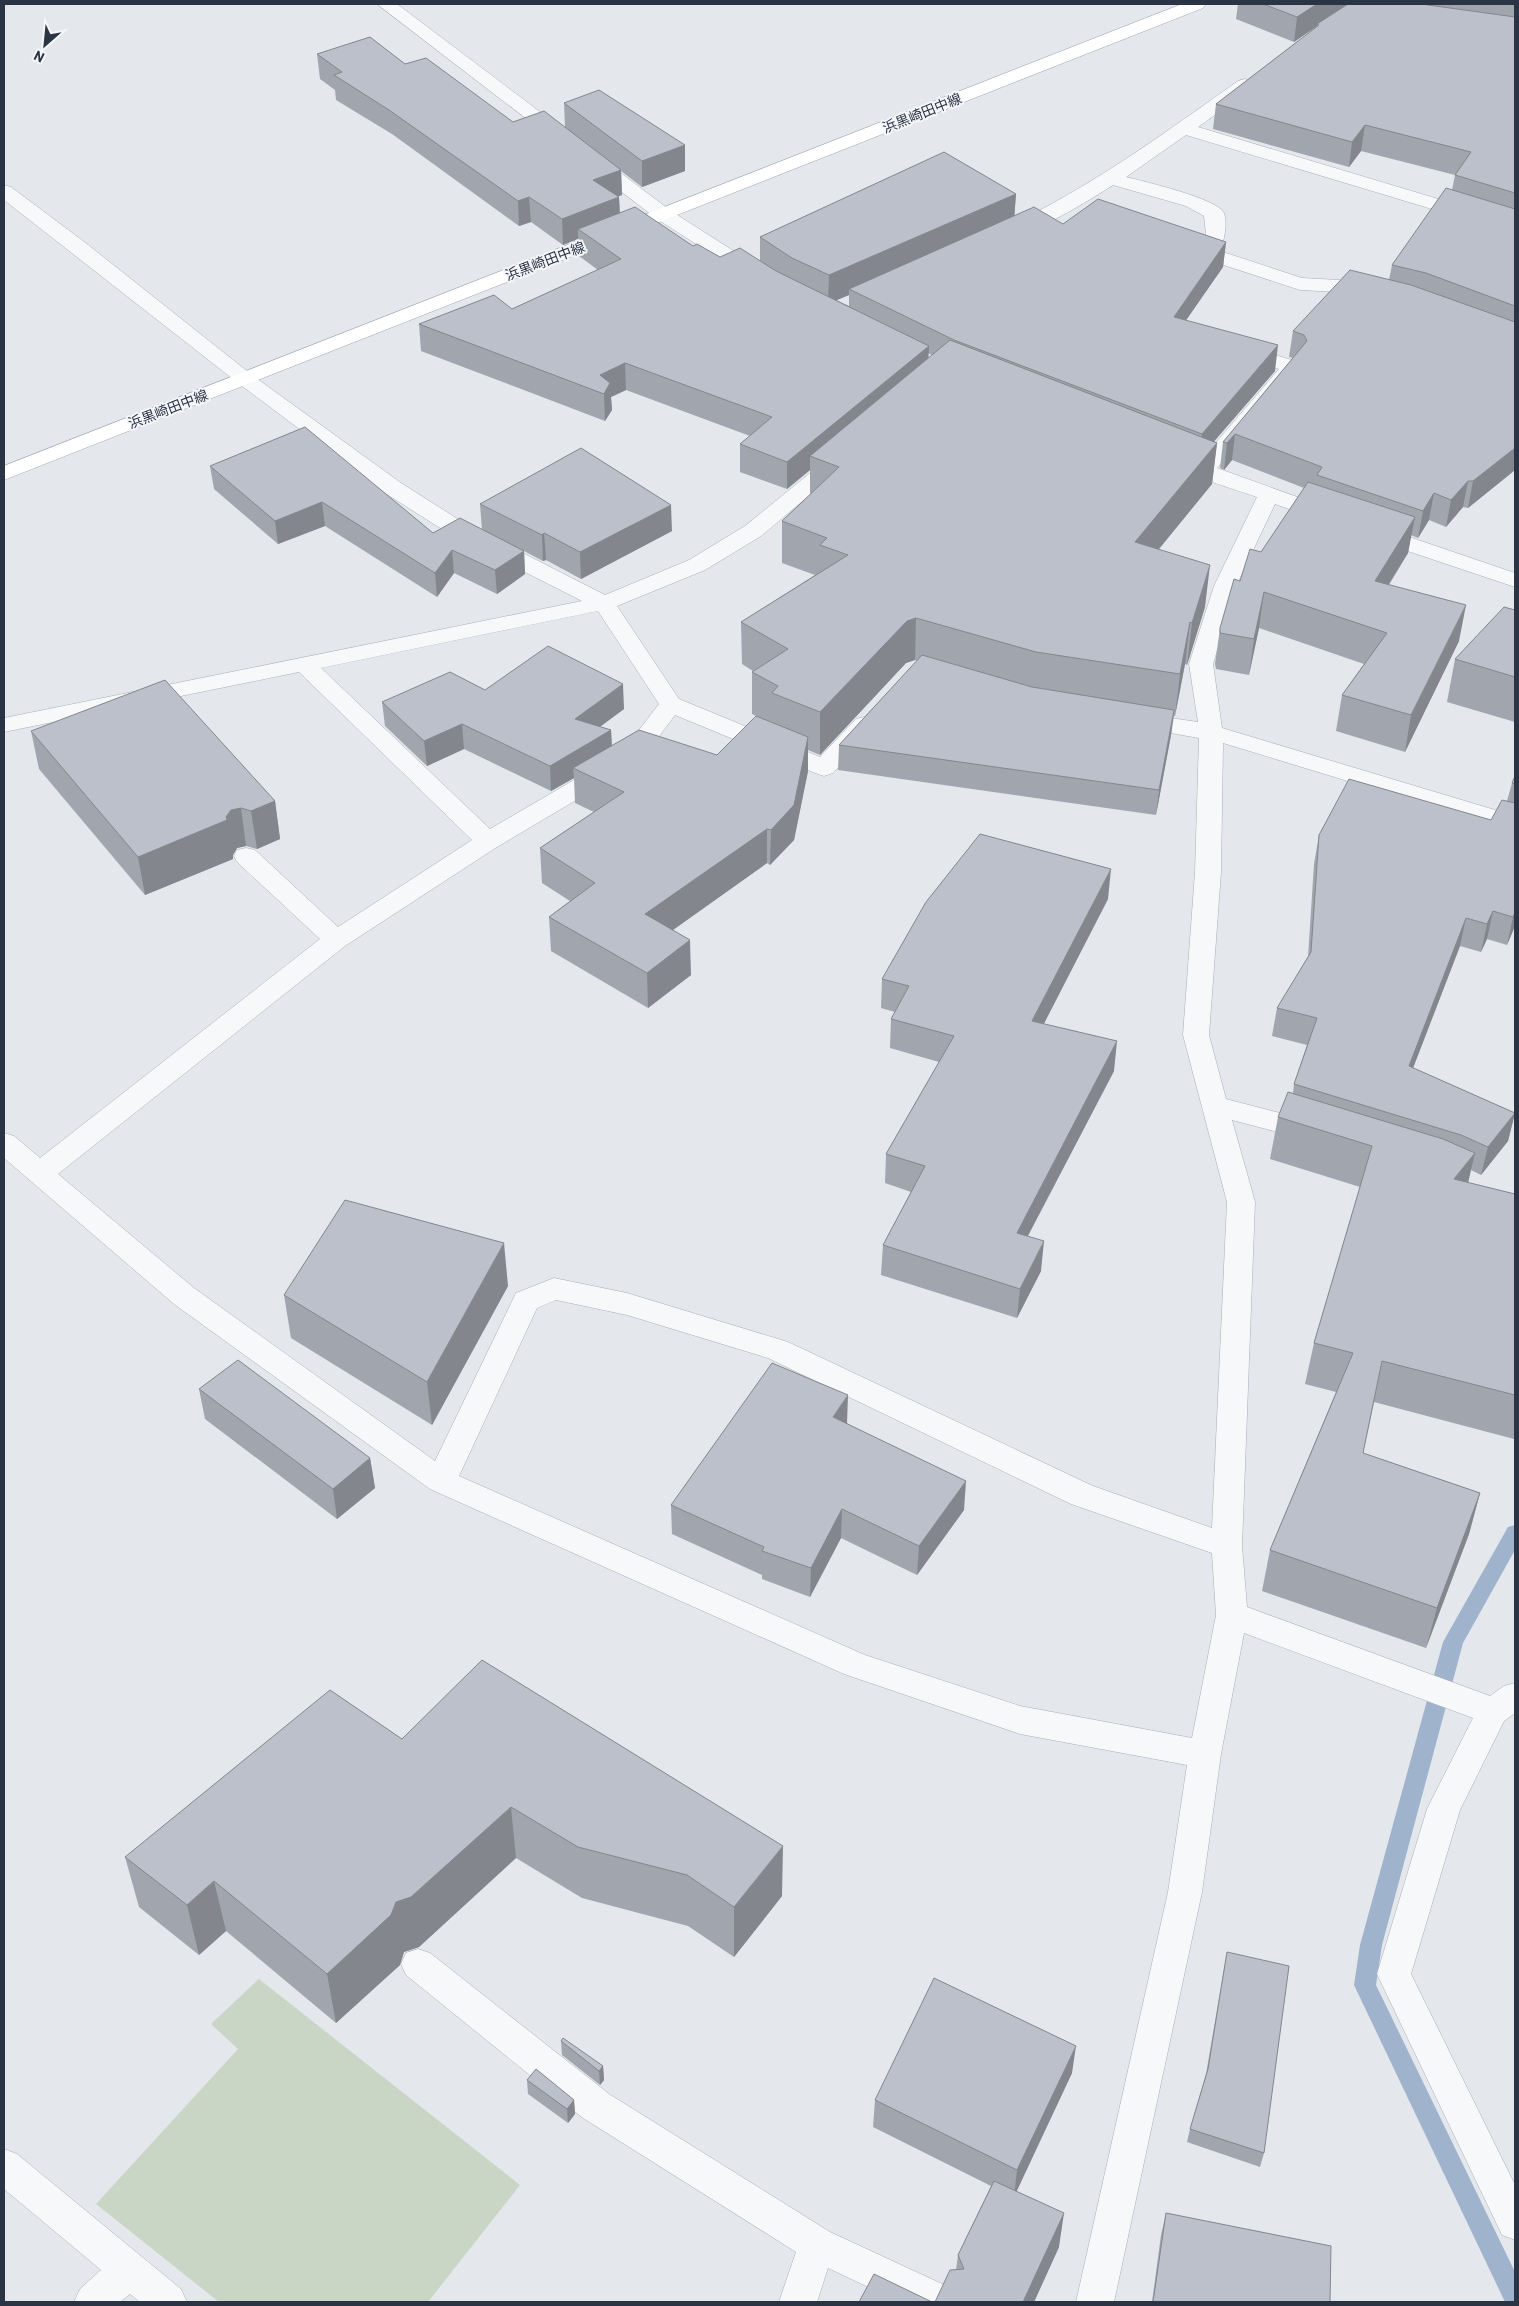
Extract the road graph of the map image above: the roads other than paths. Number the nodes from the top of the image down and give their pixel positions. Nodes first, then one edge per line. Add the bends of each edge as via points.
1 (386, 4) edge
2 (1197, 4) edge
3 (1264, 73) edge
4 (1182, 128) junction
5 (1109, 178) junction
6 (4, 191) edge
7 (664, 215) junction
8 (1515, 228) edge
9 (999, 238) edge
10 (776, 286) edge
11 (1386, 298) edge
12 (1218, 344) edge
13 (245, 379) junction
14 (856, 446) edge
15 (1157, 453) edge
16 (1203, 471) junction
17 (4, 474) edge
18 (1268, 496) junction
19 (1513, 578) edge
20 (604, 603) junction
21 (304, 664) junction
22 (670, 704) junction
23 (876, 711) edge
24 (1116, 717) edge
25 (4, 725) edge
26 (1210, 732) junction
27 (1515, 824) edge
28 (488, 841) junction
29 (246, 856) dead end
30 (336, 940) junction
31 (1214, 1106) junction
32 (1333, 1138) edge
33 (4, 1143) edge
34 (39, 1174) junction
35 (441, 1481) junction
36 (1227, 1546) junction
37 (1232, 1615) junction
38 (1504, 1703) edge
39 (1205, 1754) junction
40 (418, 1964) dead end
41 (4, 2166) edge
42 (1515, 2224) edge
43 (817, 2244) junction
44 (129, 2270) junction
45 (93, 2302) edge
46 (168, 2302) edge
47 (798, 2302) edge
48 (940, 2302) edge
49 (1095, 2302) edge

1 - 7 street
2 - 7 main road, 浜黒崎田中線
3 - 4 street
4 - 5 street
4 - 8 street
5 - 9 street via 1035,222
5 - 11 street via 1193,202 1214,213 1216,234 1209,254 1300,284 1340,286
6 - 13 street
7 - 10 street
7 - 13 main road, 浜黒崎田中線
12 - 16 street via 1292,366
13 - 17 main road, 浜黒崎田中線
13 - 20 street via 409,498 456,528
14 - 20 street via 752,531 697,565
15 - 16 street
16 - 18 street
18 - 19 street
18 - 26 street via 1225,586 1201,664
20 - 21 street
20 - 22 street
21 - 25 street
21 - 28 street
22 - 23 street via 824,768
22 - 28 street via 631,756
24 - 26 street
26 - 27 street
26 - 31 street via 1208,872 1196,1035
28 - 30 street
29 - 30 street
30 - 34 street
31 - 32 street
31 - 36 street via 1242,1202
33 - 34 street
34 - 35 street via 184,1296
35 - 36 street via 526,1301 554,1289 627,1304 778,1350 1082,1495
35 - 39 street via 855,1666 1020,1720
36 - 37 street
37 - 38 street
37 - 39 street
38 - 42 street via 1444,1809 1394,1974
39 - 49 street via 1185,1892
40 - 43 street via 596,2106
41 - 44 street
43 - 47 street
43 - 48 street
44 - 45 street
44 - 46 street

